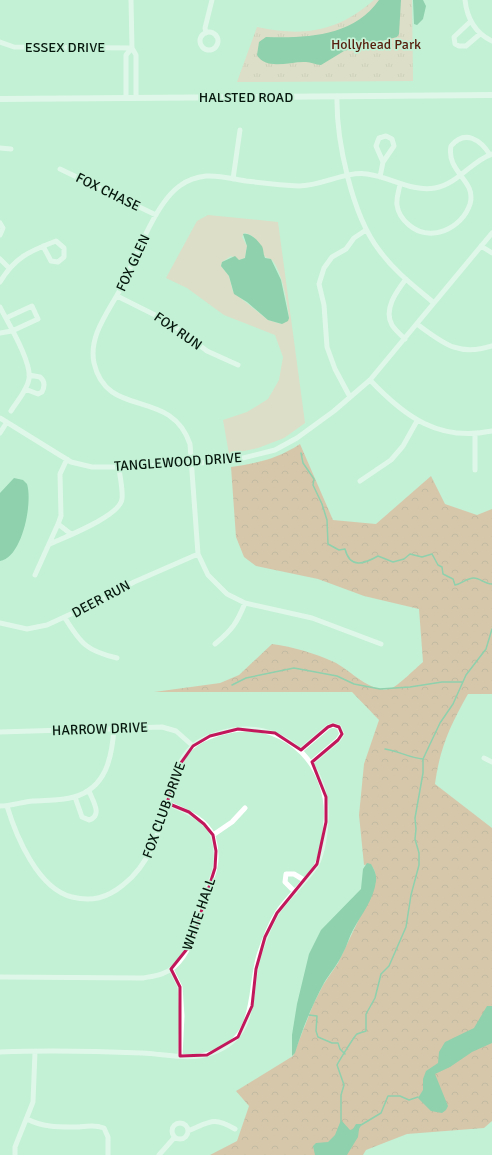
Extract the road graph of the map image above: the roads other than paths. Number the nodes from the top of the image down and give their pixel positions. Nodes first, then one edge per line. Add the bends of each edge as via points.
1 (131, 0) edge
2 (212, 0) edge
3 (465, 0) edge
4 (471, 22) junction
5 (206, 33) dead end
6 (480, 34) junction
7 (492, 41) edge
8 (0, 42) edge
9 (132, 48) junction
10 (492, 95) edge
11 (337, 96) junction
12 (126, 98) junction
13 (136, 98) junction
14 (0, 99) edge
15 (240, 130) dead end
16 (0, 148) edge
17 (11, 148) dead end
18 (491, 154) edge
19 (383, 162) junction
20 (60, 168) dead end
21 (348, 176) junction
22 (460, 176) junction
23 (380, 177) junction
24 (233, 179) junction
25 (400, 184) junction
26 (156, 215) junction
27 (0, 223) edge
28 (366, 230) junction
29 (492, 233) edge
30 (0, 234) edge
31 (43, 246) junction
32 (481, 246) junction
33 (492, 253) edge
34 (0, 260) edge
35 (9, 268) junction
36 (406, 279) junction
37 (0, 282) edge
38 (117, 296) junction
39 (434, 303) junction
40 (0, 307) edge
41 (6, 318) junction
42 (417, 324) junction
43 (12, 331) junction
44 (0, 333) edge
45 (405, 339) junction
46 (492, 346) edge
47 (238, 365) dead end
48 (29, 375) junction
49 (370, 380) junction
50 (25, 389) junction
51 (350, 397) junction
52 (11, 411) dead end
53 (0, 418) edge
54 (418, 421) junction
55 (7, 422) junction
56 (492, 431) edge
57 (0, 433) edge
58 (475, 435) junction
59 (67, 459) junction
60 (192, 463) junction
61 (119, 468) junction
62 (475, 470) dead end
63 (360, 481) dead end
64 (58, 524) junction
65 (71, 534) junction
66 (50, 544) junction
67 (198, 554) junction
68 (35, 575) dead end
69 (245, 603) junction
70 (65, 618) junction
71 (0, 622) edge
72 (215, 644) dead end
73 (381, 644) dead end
74 (117, 658) dead end
75 (114, 728) junction
76 (0, 732) edge
77 (193, 746) junction
78 (301, 750) junction
79 (484, 758) dead end
80 (312, 762) junction
81 (492, 762) edge
82 (89, 791) junction
83 (75, 797) junction
84 (167, 803) junction
85 (0, 806) edge
86 (7, 806) junction
87 (245, 808) dead end
88 (213, 835) junction
89 (304, 880) junction
90 (295, 892) junction
91 (171, 969) junction
92 (0, 977) edge
93 (0, 1052) edge
94 (35, 1052) junction
95 (180, 1056) junction
96 (27, 1119) junction
97 (235, 1129) dead end
98 (188, 1131) junction
99 (174, 1138) junction
100 (15, 1155) edge
101 (108, 1155) edge
102 (159, 1155) edge

1 - 9 street
2 - 5 street
3 - 4 street
4 - 6 street
4 - 6 street via 456,33 455,44 466,46
6 - 7 street
8 - 9 street, ESSEX DRIVE via 14,47
9 - 12 street via 126,55
9 - 13 street via 136,55
10 - 11 street, HALSTED ROAD
11 - 13 street, HALSTED ROAD
11 - 21 street via 338,132
12 - 13 street, HALSTED ROAD
12 - 14 street, HALSTED ROAD
15 - 24 street
16 - 17 street
18 - 22 street, FOX GLEN
18 - 22 street via 475,139 460,138 455,141 451,146 450,160
19 - 19 street via 394,146 392,138 386,136 379,138 376,146
19 - 23 street
20 - 26 street, FOX CHASE
21 - 23 street, FOX GLEN via 366,174
21 - 24 street, FOX GLEN via 304,186 272,185
21 - 28 street
22 - 25 street, FOX GLEN via 437,188 418,188
22 - 25 street via 471,193 470,204 458,221 438,234 420,233 402,218 397,205
23 - 25 street, FOX GLEN
24 - 26 street, FOX GLEN via 206,176 186,182 174,190
26 - 38 street, FOX GLEN
27 - 30 street via 3,228
28 - 36 street via 390,264
28 - 51 street via 354,238 346,249 332,257 324,268 319,284 324,305 327,347
29 - 32 street, TANGLEWOOD DRIVE
31 - 31 street via 56,241 64,248 64,257 58,262 51,260
31 - 35 street via 27,253
32 - 33 street
32 - 39 street, TANGLEWOOD DRIVE
34 - 35 street
35 - 37 street
36 - 39 street
36 - 45 street via 396,293 389,314 392,326
38 - 47 street, FOX RUN via 169,322 207,351
38 - 60 street, FOX GLEN via 95,336 93,355 99,377 111,392 132,402 161,410 176,421 186,433
39 - 42 street, TANGLEWOOD DRIVE
40 - 41 street
41 - 43 street
41 - 43 street via 32,306 38,319
42 - 45 street, TANGLEWOOD DRIVE
42 - 46 street via 440,341 460,350
43 - 44 street
43 - 48 street via 26,359
45 - 49 street, TANGLEWOOD DRIVE
48 - 50 street
48 - 50 street via 40,376 44,388 38,394
49 - 51 street, TANGLEWOOD DRIVE
49 - 54 street via 391,402
50 - 52 street
51 - 60 street, TANGLEWOOD DRIVE via 297,438 274,450 231,460
53 - 55 street, TANGLEWOOD DRIVE
54 - 58 street via 443,430
54 - 63 street via 391,460
55 - 57 street
55 - 59 street, TANGLEWOOD DRIVE
56 - 58 street
58 - 62 street
59 - 61 street, TANGLEWOOD DRIVE via 92,467
59 - 64 street via 60,474 61,516
60 - 61 street, TANGLEWOOD DRIVE
60 - 67 street, FOX GLEN
61 - 65 street via 122,500 118,508 99,521
64 - 65 street
64 - 66 street
65 - 66 street
66 - 68 street
67 - 69 street via 208,575 227,594
67 - 70 street, DEER RUN via 134,582
69 - 72 street via 237,623
69 - 73 street via 312,618
70 - 71 street, DEER RUN via 27,629
70 - 74 street via 78,640 100,654
75 - 76 street, HARROW DRIVE
75 - 77 street, HARROW DRIVE via 162,727 176,730
75 - 82 street via 107,766 100,780
77 - 78 street, FOX CLUB DRIVE via 210,736 238,729 275,733
77 - 84 street, FOX CLUB DRIVE via 178,767
78 - 80 street, FOX CLUB DRIVE
78 - 80 street via 328,727 339,727 342,734 338,740
79 - 81 street
80 - 89 street, FOX CLUB DRIVE via 326,797 326,822 317,864
82 - 83 street
82 - 83 street via 97,809 94,819 89,820 82,816
83 - 86 street via 20,802
84 - 86 street, FOX CLUB DRIVE via 156,840 140,870 112,894 92,900 62,895 50,886 14,830
84 - 88 street via 189,812
85 - 86 street
87 - 88 street via 232,822
88 - 91 street, WHITE HALL via 216,851 215,868 191,944 186,954
89 - 90 street, FOX CLUB DRIVE
89 - 90 street via 294,874 286,874 285,882
90 - 95 street, FOX CLUB DRIVE via 277,913 265,937 256,969 252,1006 238,1037 218,1051 207,1055
91 - 92 street, WHITE HALL via 160,975 143,978
91 - 95 street via 180,987
93 - 94 street, FOX CLUB DRIVE
94 - 95 street, FOX CLUB DRIVE via 126,1052
94 - 96 street via 35,1090
96 - 100 street via 15,1147
96 - 101 street via 37,1124 55,1127 104,1128 108,1137
97 - 98 street via 222,1121 214,1121
98 - 99 street via 183,1139
98 - 99 street via 182,1124 176,1124 172,1129
99 - 102 street

